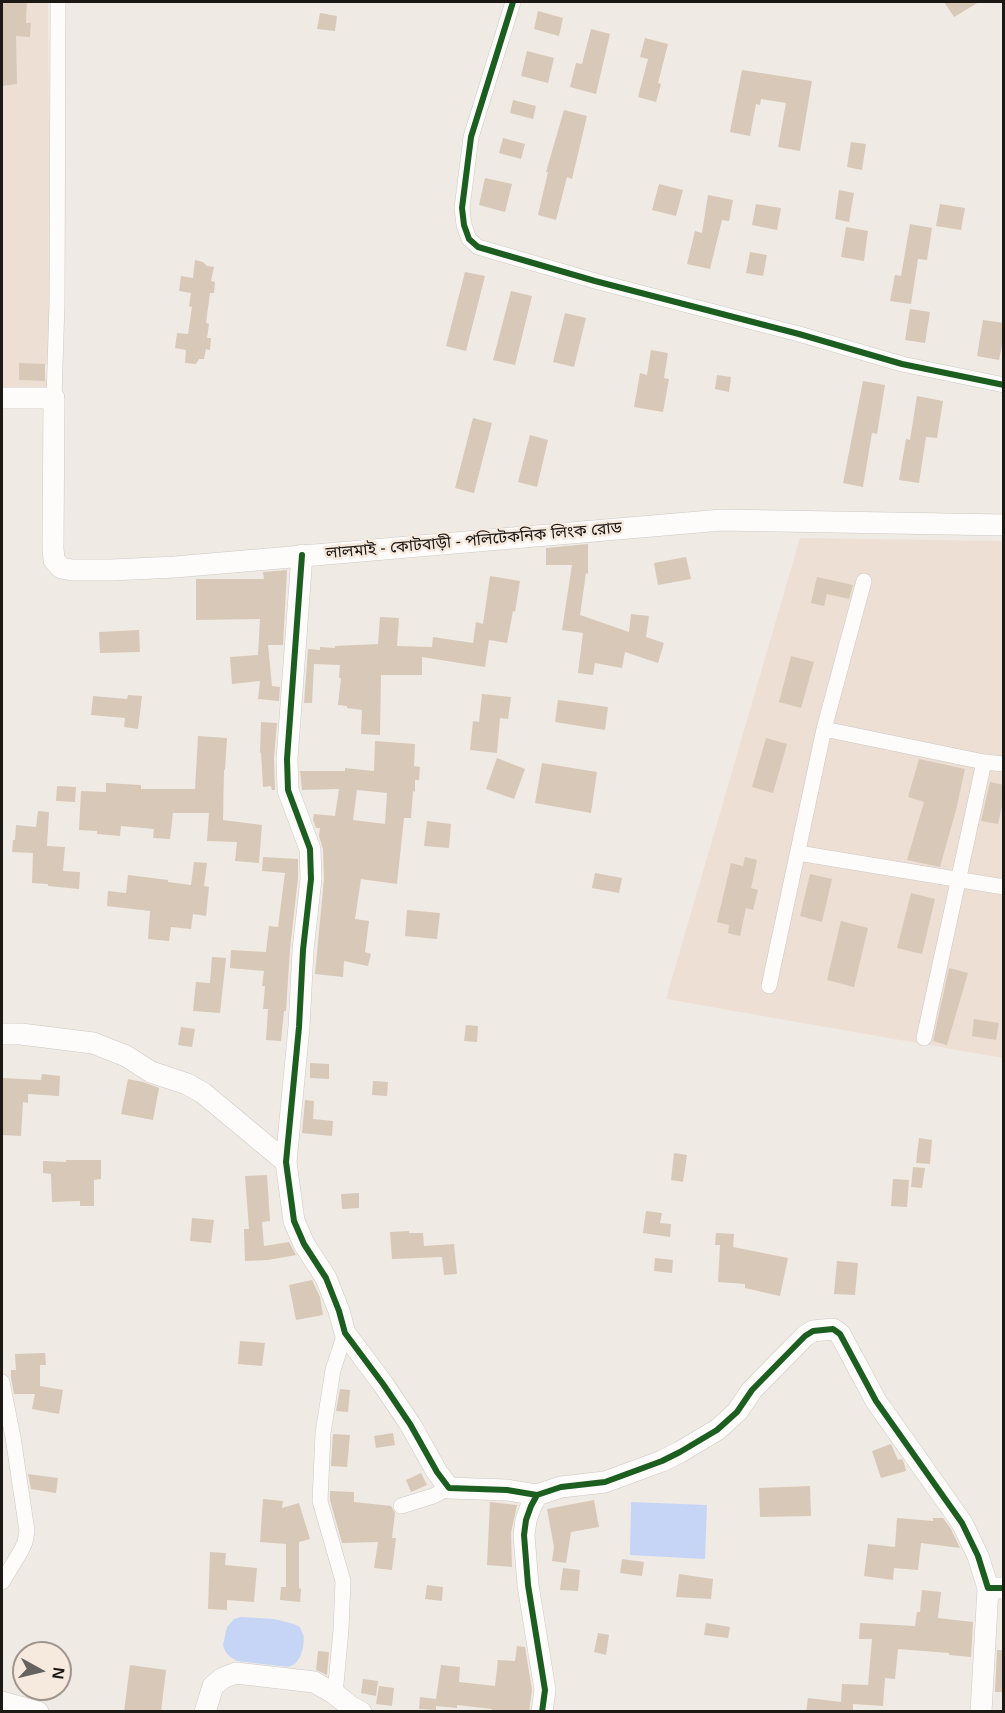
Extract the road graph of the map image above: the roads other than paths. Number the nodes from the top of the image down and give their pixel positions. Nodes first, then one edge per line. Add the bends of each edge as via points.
1 (58, 2) edge
2 (513, 2) edge
3 (1004, 385) edge
4 (2, 398) edge
5 (54, 398) junction
6 (1004, 525) edge
7 (302, 555) junction
8 (864, 581) dead end
9 (824, 729) junction
10 (984, 762) junction
11 (1004, 764) edge
12 (798, 853) junction
13 (1004, 887) edge
14 (769, 986) dead end
15 (2, 1034) edge
16 (924, 1038) dead end
17 (286, 1162) junction
18 (345, 1333) junction
19 (2, 1382) edge
20 (449, 1488) junction
21 (537, 1495) junction
22 (401, 1506) dead end
23 (2, 1582) edge
24 (996, 1588) edge
25 (335, 1694) junction
26 (2, 1702) edge
27 (38, 1712) edge
28 (206, 1712) edge
29 (361, 1712) edge
30 (542, 1712) edge
31 (981, 1712) edge

1 - 5 street
2 - 3 street via 471,137 462,208 464,225 478,247 902,364
4 - 5 street
5 - 7 street, লালমাই - কোটবাড়ী - পলিটেকনিক লিংক রোড via 53,548 54,560 62,568 175,567
6 - 7 street, লালমাই - কোটবাড়ী - পলিটেকনিক লিংক রোড via 722,520
7 - 17 street via 287,759 288,790 310,849 311,879
8 - 9 street
9 - 10 street
9 - 12 street
10 - 11 street
10 - 16 street
12 - 13 street
12 - 14 street
15 - 17 street via 93,1043 126,1056 151,1072 203,1093
17 - 18 street via 294,1221 326,1278
18 - 20 street via 410,1424
18 - 25 street via 333,1370 323,1433 320,1501 343,1581
19 - 23 street via 27,1531 21,1551
20 - 21 street
20 - 22 street
21 - 24 street via 561,1487 605,1482 680,1452 717,1430 737,1412 752,1390 805,1336 833,1329 840,1334 876,1401 962,1523
21 - 30 street via 524,1534 545,1690
24 - 31 street
25 - 28 street via 314,1682 236,1673 213,1686
25 - 29 street
26 - 27 street

